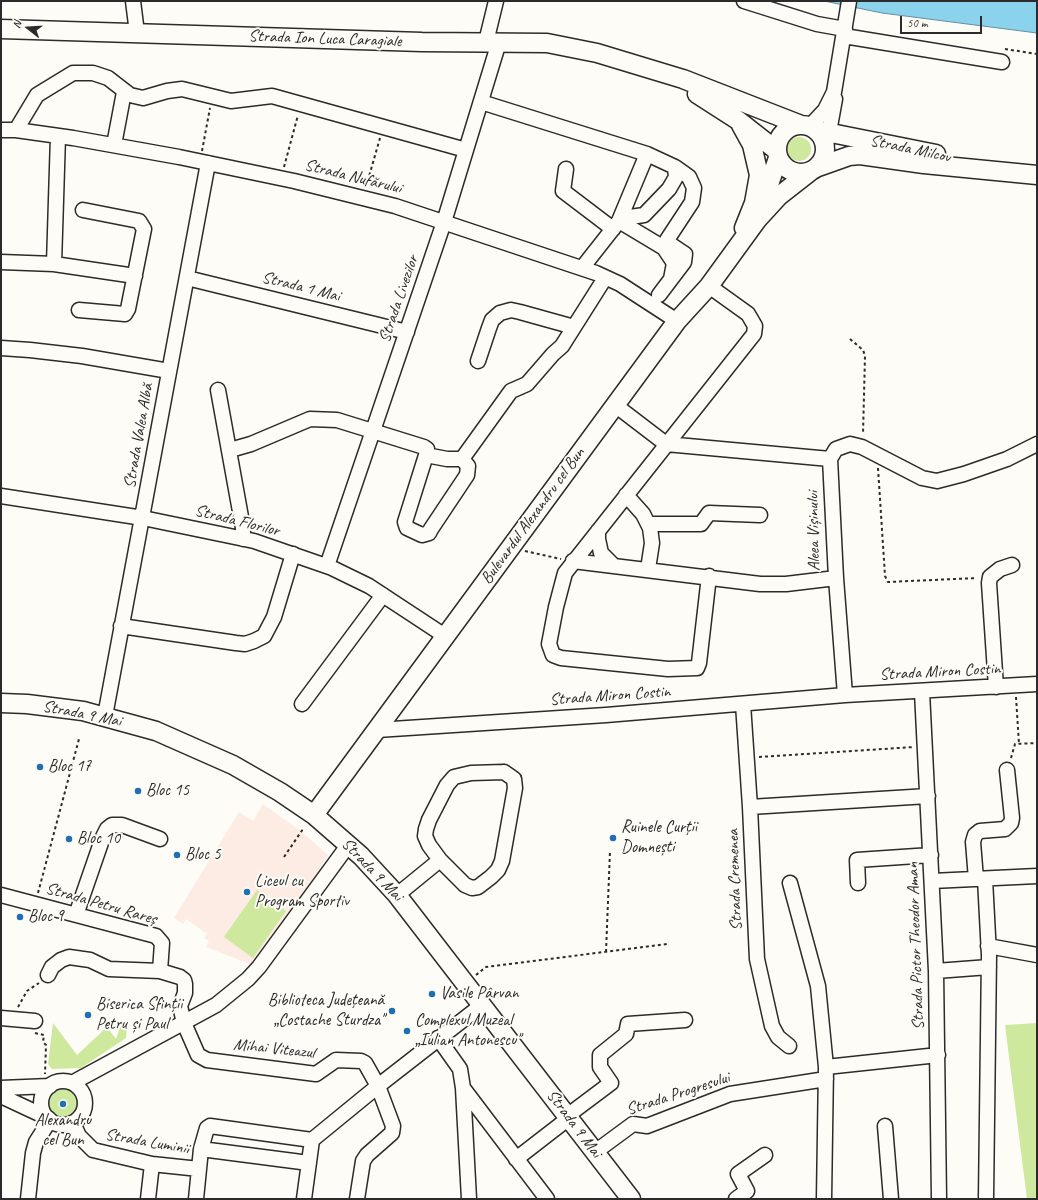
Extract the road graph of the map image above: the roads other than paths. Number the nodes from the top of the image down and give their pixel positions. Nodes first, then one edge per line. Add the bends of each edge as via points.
1 (133, 1) edge
2 (496, 1) edge
3 (744, 1) edge
4 (849, 1) edge
5 (1, 29) edge
6 (844, 32) junction
7 (137, 33) junction
8 (492, 42) junction
9 (1002, 62) dead end
10 (646, 68) junction
11 (835, 85) junction
12 (124, 92) junction
13 (481, 102) junction
14 (739, 121) junction
15 (814, 128) junction
16 (1, 130) edge
17 (16, 130) junction
18 (58, 136) junction
19 (114, 145) junction
20 (466, 150) junction
21 (647, 154) junction
22 (777, 154) junction
23 (204, 162) junction
24 (675, 167) junction
25 (566, 169) dead end
26 (814, 169) junction
27 (1002, 171) junction
28 (1037, 174) edge
29 (83, 210) dead end
30 (757, 220) junction
31 (444, 222) junction
32 (616, 225) junction
33 (733, 250) junction
34 (1, 262) edge
35 (54, 264) junction
36 (582, 268) junction
37 (135, 276) junction
38 (187, 278) junction
39 (605, 278) junction
40 (671, 279) junction
41 (709, 286) junction
42 (659, 295) dead end
43 (79, 310) dead end
44 (677, 321) junction
45 (574, 327) junction
46 (407, 332) junction
47 (1, 348) edge
48 (478, 361) dead end
49 (169, 371) junction
50 (218, 390) dead end
51 (615, 405) junction
52 (373, 432) junction
53 (666, 444) junction
54 (1037, 444) edge
55 (230, 450) junction
56 (426, 455) junction
57 (462, 459) junction
58 (830, 459) junction
59 (626, 495) junction
60 (1, 496) edge
61 (760, 515) dead end
62 (143, 518) junction
63 (648, 524) junction
64 (598, 531) junction
65 (243, 539) junction
66 (293, 554) junction
67 (573, 561) junction
68 (613, 565) junction
69 (1012, 565) dead end
70 (327, 566) junction
71 (648, 569) junction
72 (710, 576) junction
73 (836, 578) junction
74 (383, 595) junction
75 (121, 626) junction
76 (445, 636) junction
77 (1037, 684) edge
78 (996, 687) junction
79 (922, 692) junction
80 (845, 695) junction
81 (1, 703) edge
82 (302, 704) dead end
83 (743, 704) junction
84 (105, 716) junction
85 (377, 730) junction
86 (1007, 770) road end
87 (928, 796) junction
88 (750, 807) junction
89 (314, 815) junction
90 (160, 839) dead end
91 (349, 844) junction
92 (931, 855) junction
93 (440, 860) junction
94 (1037, 876) edge
95 (980, 879) junction
96 (932, 881) junction
97 (790, 883) dead end
98 (858, 883) dead end
99 (1, 895) edge
100 (397, 895) junction
101 (76, 915) junction
102 (988, 946) junction
103 (1037, 955) edge
104 (989, 967) junction
105 (160, 971) junction
106 (936, 971) junction
107 (48, 975) road end
108 (482, 1005) junction
109 (1, 1018) edge
110 (685, 1020) dead end
111 (35, 1021) dead end
112 (184, 1023) junction
113 (438, 1038) junction
114 (789, 1046) dead end
115 (938, 1055) junction
116 (826, 1073) junction
117 (47, 1081) junction
118 (72, 1083) junction
119 (378, 1086) junction
120 (1, 1088) edge
121 (463, 1088) junction
122 (1, 1096) edge
123 (568, 1117) junction
124 (49, 1119) junction
125 (73, 1123) junction
126 (885, 1126) dead end
127 (312, 1140) junction
128 (201, 1149) junction
129 (595, 1152) junction
130 (765, 1155) dead end
131 (516, 1158) junction
132 (309, 1163) junction
133 (152, 1164) junction
134 (198, 1169) junction
135 (28, 1199) edge
136 (148, 1199) edge
137 (196, 1199) edge
138 (304, 1199) edge
139 (357, 1199) edge
140 (469, 1199) edge
141 (547, 1199) edge
142 (631, 1199) edge
143 (736, 1199) edge
144 (824, 1199) edge
145 (891, 1199) edge
146 (939, 1199) edge
147 (986, 1199) edge

1 - 7 street
2 - 8 street, Strada Livezilor
3 - 6 street
4 - 6 street
5 - 7 main road, Strada Ion Luca Caragiale
6 - 9 street
6 - 11 street
7 - 8 main road, Strada Ion Luca Caragiale
8 - 10 main road, Strada Ion Luca Caragiale via 547,42
8 - 13 street, Strada Livezilor
10 - 14 main road, Strada Ion Luca Caragiale via 706,99
10 - 15 main road, Strada Ion Luca Caragiale via 683,79
11 - 15 street
11 - 15 street via 835,100
12 - 17 street via 108,78 93,73 73,73 38,95
12 - 19 street
12 - 20 street via 143,98 182,89 231,101 272,96
13 - 20 street, Strada Livezilor
13 - 21 street
14 - 22 main road, Strada Ion Luca Caragiale
14 - 33 main road via 752,146 759,175 754,203
15 - 22 main road via 793,126 786,130 780,136
15 - 26 main road via 825,144 823,160
15 - 27 main road, Strada Milcov
16 - 17 street, Strada Nufărului
17 - 18 street, Strada Nufărului
18 - 19 street, Strada Nufărului
18 - 35 street
19 - 23 street, Strada Nufărului
20 - 31 street, Strada Livezilor
21 - 24 street
21 - 32 street
22 - 26 main road via 787,170 795,173
22 - 30 main road, Bulevardul Alexandru cel Bun
23 - 31 street, Strada Nufărului via 363,198
23 - 38 street, Strada Valea Albă
24 - 32 street via 676,176 669,189 644,215 630,217
24 - 40 street via 689,177 694,188 692,202 667,240 685,254 684,262
25 - 32 street via 563,191
26 - 27 main road, Strada Milcov via 849,156 860,155
26 - 30 main road, Bulevardul Alexandru cel Bun via 779,196
27 - 28 main road, Strada Milcov
29 - 37 street via 139,221 143,224
30 - 33 main road, Bulevardul Alexandru cel Bun
31 - 36 street, Strada Nufărului
31 - 46 street, Strada Livezilor
32 - 36 street
32 - 40 street via 664,248 674,263
33 - 41 main road, Bulevardul Alexandru cel Bun
34 - 35 street
35 - 37 street
36 - 39 street, Strada Nufărului
37 - 43 street via 125,314
38 - 46 street, Strada 1 Mai
38 - 49 street, Strada Valea Albă
39 - 44 street, Strada Nufărului via 620,284
39 - 45 street
40 - 42 street
41 - 44 main road, Bulevardul Alexandru cel Bun
41 - 53 street via 748,314 755,326 754,334
44 - 51 main road, Bulevardul Alexandru cel Bun
45 - 48 street via 511,310 500,313 488,328
45 - 57 street via 562,346 535,376 527,384 511,391
46 - 52 street, Strada Livezilor
47 - 49 street via 75,355
49 - 62 street, Strada Valea Albă
50 - 55 street
51 - 53 street
51 - 76 main road, Bulevardul Alexandru cel Bun
52 - 55 street via 337,420 310,419
52 - 56 street via 424,447 427,449
52 - 70 street, Strada Livezilor
53 - 58 street
53 - 59 street
54 - 58 street via 1007,459 937,481 922,478 862,447 850,444 836,449
55 - 65 street
56 - 57 street
56 - 57 street via 405,522 407,528 422,535 428,533 467,475 468,466
58 - 73 street, Aleea Vișinului
59 - 63 street via 643,514
59 - 64 street
60 - 62 street, Strada Florilor
61 - 63 street via 709,513 701,524
62 - 65 street, Strada Florilor
62 - 75 street, Strada Valea Albă
63 - 71 street via 652,543
64 - 67 street
64 - 68 street via 602,553
65 - 66 street, Strada Florilor
66 - 70 street, Strada Florilor
66 - 75 street via 274,617 264,636 254,641 236,643
67 - 68 street, Aleea Vișinului
67 - 72 street via 563,577 549,644 553,655 561,658 668,669 697,668
68 - 71 street, Aleea Vișinului
69 - 78 street via 1000,569 990,577
70 - 74 street, Strada Florilor via 370,586
71 - 72 street, Aleea Vișinului
72 - 73 street, Aleea Vișinului via 760,584 786,584
73 - 80 street
74 - 76 street, Strada Florilor
74 - 82 street
75 - 84 street, Strada Valea Albă
76 - 85 main road, Bulevardul Alexandru cel Bun
77 - 78 street, Strada Miron Costin
78 - 79 street, Strada Miron Costin
79 - 80 street, Strada Miron Costin
79 - 87 street, Strada Pictor Theodor Aman
80 - 83 street, Strada Miron Costin
81 - 84 main road, Strada 9 Mai via 58,707
83 - 85 street, Strada Miron Costin
83 - 88 street, Strada Cremenea
84 - 89 main road, Strada 9 Mai via 156,731 208,752 253,775
85 - 89 main road, Bulevardul Alexandru cel Bun
86 - 95 street via 1011,824 1005,829 980,831 975,835 973,842
87 - 88 street
87 - 92 street, Strada Pictor Theodor Aman
88 - 114 street, Strada Cremenea via 759,972 772,1026 778,1038
89 - 91 main road, Strada 9 Mai
90 - 101 street via 122,825 112,825 107,830
91 - 100 main road, Strada 9 Mai
91 - 112 street via 248,979 216,1005
92 - 96 street, Strada Pictor Theodor Aman
92 - 98 street via 857,860
93 - 93 street via 425,836 429,820 447,785 454,777 462,775 504,772 509,774 514,779 514,788 502,860 498,870 478,887 472,888 465,885
93 - 100 street
94 - 95 street
95 - 96 street
95 - 102 street
96 - 106 street, Strada Pictor Theodor Aman
97 - 116 street via 818,986
99 - 101 street, Strada Petru Rareș
100 - 108 main road, Strada 9 Mai
101 - 105 street, Strada Petru Rareș via 156,936 162,943
102 - 103 street
102 - 104 street
104 - 106 street
104 - 147 street
105 - 107 street via 110,969 90,960 69,957 52,967
105 - 112 street via 184,980 185,993 180,1006
106 - 115 street, Strada Pictor Theodor Aman
108 - 113 street
108 - 123 main road, Strada 9 Mai
109 - 111 street
110 - 123 street via 628,1024 626,1034 600,1055 600,1067 611,1083
112 - 118 street
112 - 119 street, Mihai Viteazul via 198,1055 203,1058 316,1074 336,1060 361,1061 368,1066
113 - 119 street
113 - 121 street via 460,1070
115 - 116 street, Strada Progresului
115 - 146 street, Strada Pictor Theodor Aman
116 - 129 street, Strada Progresului via 730,1094 647,1126 633,1124
116 - 144 street
117 - 118 street
117 - 120 street
117 - 124 street via 42,1106
118 - 125 street via 82,1092 85,1106 79,1119
119 - 127 street
119 - 139 street, Mihai Viteazul via 391,1119 392,1133 363,1161
121 - 131 street
121 - 140 street
122 - 124 street
123 - 129 main road, Strada 9 Mai
123 - 131 street
124 - 125 street via 60,1125
124 - 135 street via 33,1153
125 - 133 street, Strada Luminii via 79,1136 93,1150
126 - 145 street
127 - 128 street via 210,1126 206,1130
127 - 132 street
128 - 132 street
128 - 134 street
129 - 142 main road, Strada 9 Mai
130 - 143 street via 738,1174 747,1190
131 - 141 street
132 - 138 street
133 - 134 street, Strada Luminii
133 - 136 street
134 - 137 street, Strada Luminii

